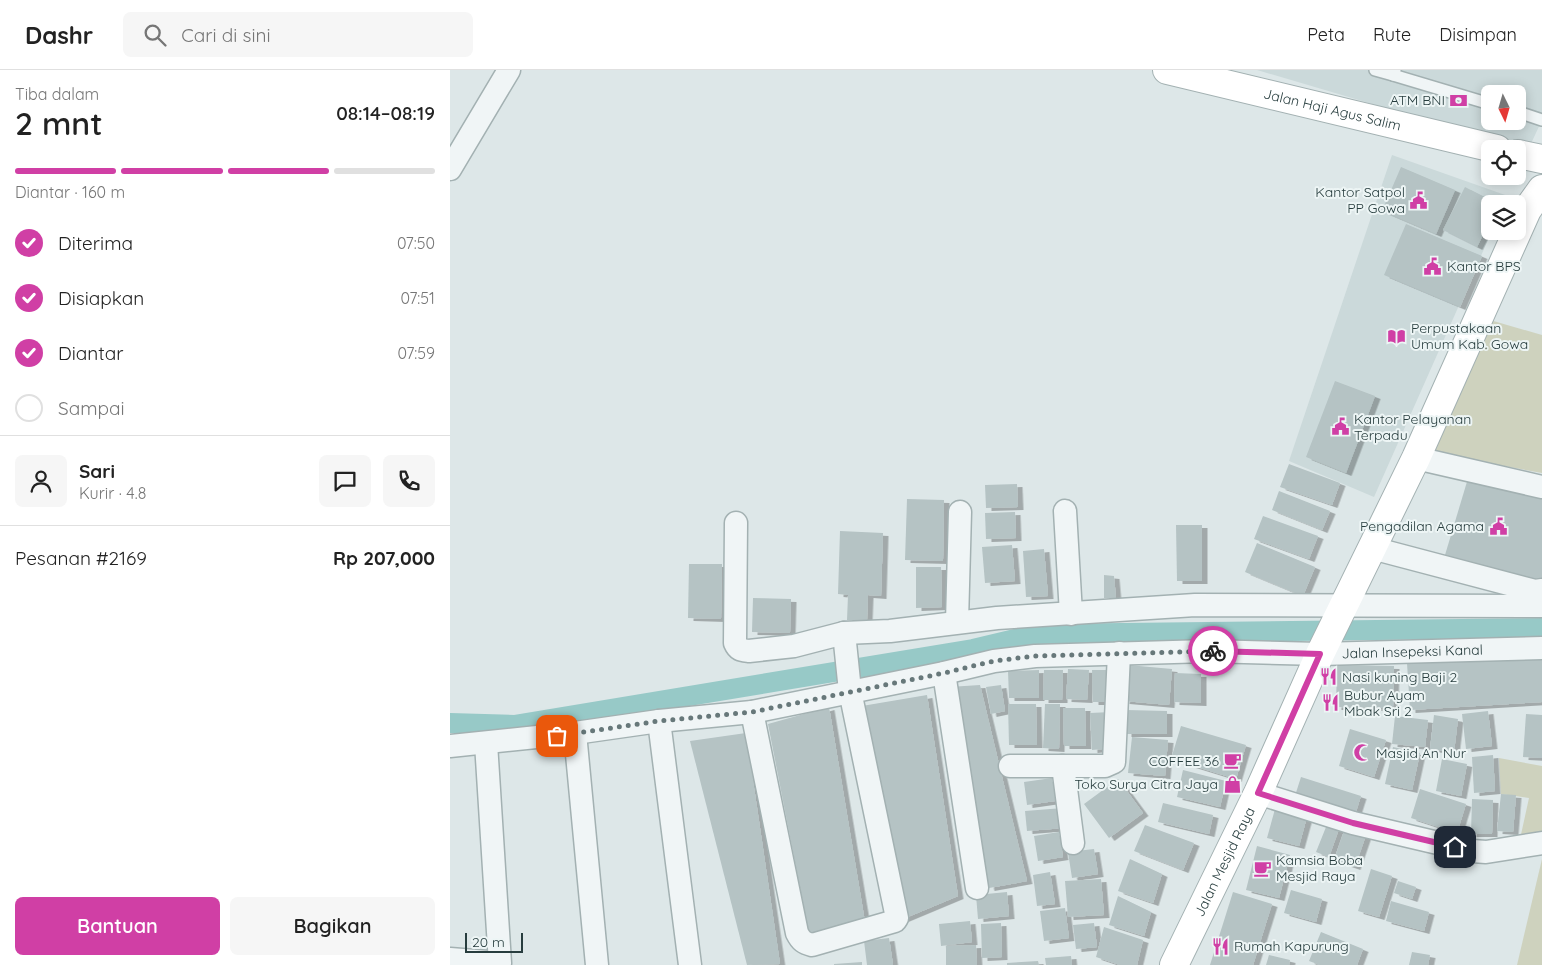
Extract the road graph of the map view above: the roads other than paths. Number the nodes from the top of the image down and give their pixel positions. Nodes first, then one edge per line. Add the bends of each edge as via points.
1 (510, 70) edge
2 (1167, 70) edge
3 (1375, 70) edge
4 (1394, 72) edge
5 (1481, 101) edge
6 (1526, 115) edge
7 (1542, 120) edge
8 (1481, 145) edge
9 (1526, 156) edge
10 (1542, 159) edge
11 (450, 170) edge
12 (1542, 189) edge
13 (1416, 458) junction
14 (1542, 487) edge
15 (1065, 511) dead end
16 (960, 512) dead end
17 (736, 523) dead end
18 (1372, 548) junction
19 (1542, 590) edge
20 (1542, 606) edge
21 (1342, 608) junction
22 (1072, 614) junction
23 (957, 622) junction
24 (844, 636) junction
25 (1542, 648) edge
26 (1322, 651) junction
27 (1119, 653) junction
28 (944, 673) junction
29 (849, 682) junction
30 (752, 712) junction
31 (659, 721) junction
32 (575, 734) junction
33 (486, 743) junction
34 (450, 746) edge
35 (1010, 766) dead end
36 (1063, 766) junction
37 (1258, 793) junction
38 (1073, 843) dead end
39 (1542, 843) edge
40 (977, 888) dead end
41 (450, 959) edge
42 (598, 965) edge
43 (690, 965) edge
44 (1174, 965) edge

1 - 11 street
2 - 8 street, Jalan Haji Agus Salim
3 - 4 lane
4 - 5 lane
6 - 7 lane
9 - 10 street
12 - 13 street, Jalan Mesjid Raya via 1527,210
13 - 14 street
13 - 18 street, Jalan Mesjid Raya
15 - 22 street
16 - 23 street
17 - 24 street via 737,648 749,651 794,646
18 - 19 street via 1535,591
18 - 21 street, Jalan Mesjid Raya
20 - 21 street
21 - 22 street via 1195,605
21 - 26 street, Jalan Mesjid Raya
22 - 23 street
23 - 24 street
24 - 29 street
25 - 26 street, Jalan Insepeksi Kanal
26 - 27 street, Jalan Insepeksi Kanal
26 - 37 street, Jalan Mesjid Raya
27 - 28 street, Jalan Insepeksi Kanal via 1035,656 994,661
27 - 36 street via 1114,762 1105,766
28 - 29 street, Jalan Insepeksi Kanal
28 - 40 street
29 - 30 street, Jalan Insepeksi Kanal
29 - 30 street via 897,918 892,922 812,944 804,943 797,934
30 - 31 street, Jalan Insepeksi Kanal
31 - 32 street, Jalan Insepeksi Kanal
31 - 43 street
32 - 33 street, Jalan Insepeksi Kanal
32 - 42 street
33 - 34 street, Jalan Insepeksi Kanal
33 - 41 street via 500,963
35 - 36 street
36 - 38 street
37 - 39 street via 1353,823 1472,851 1486,852
37 - 44 street, Jalan Mesjid Raya

